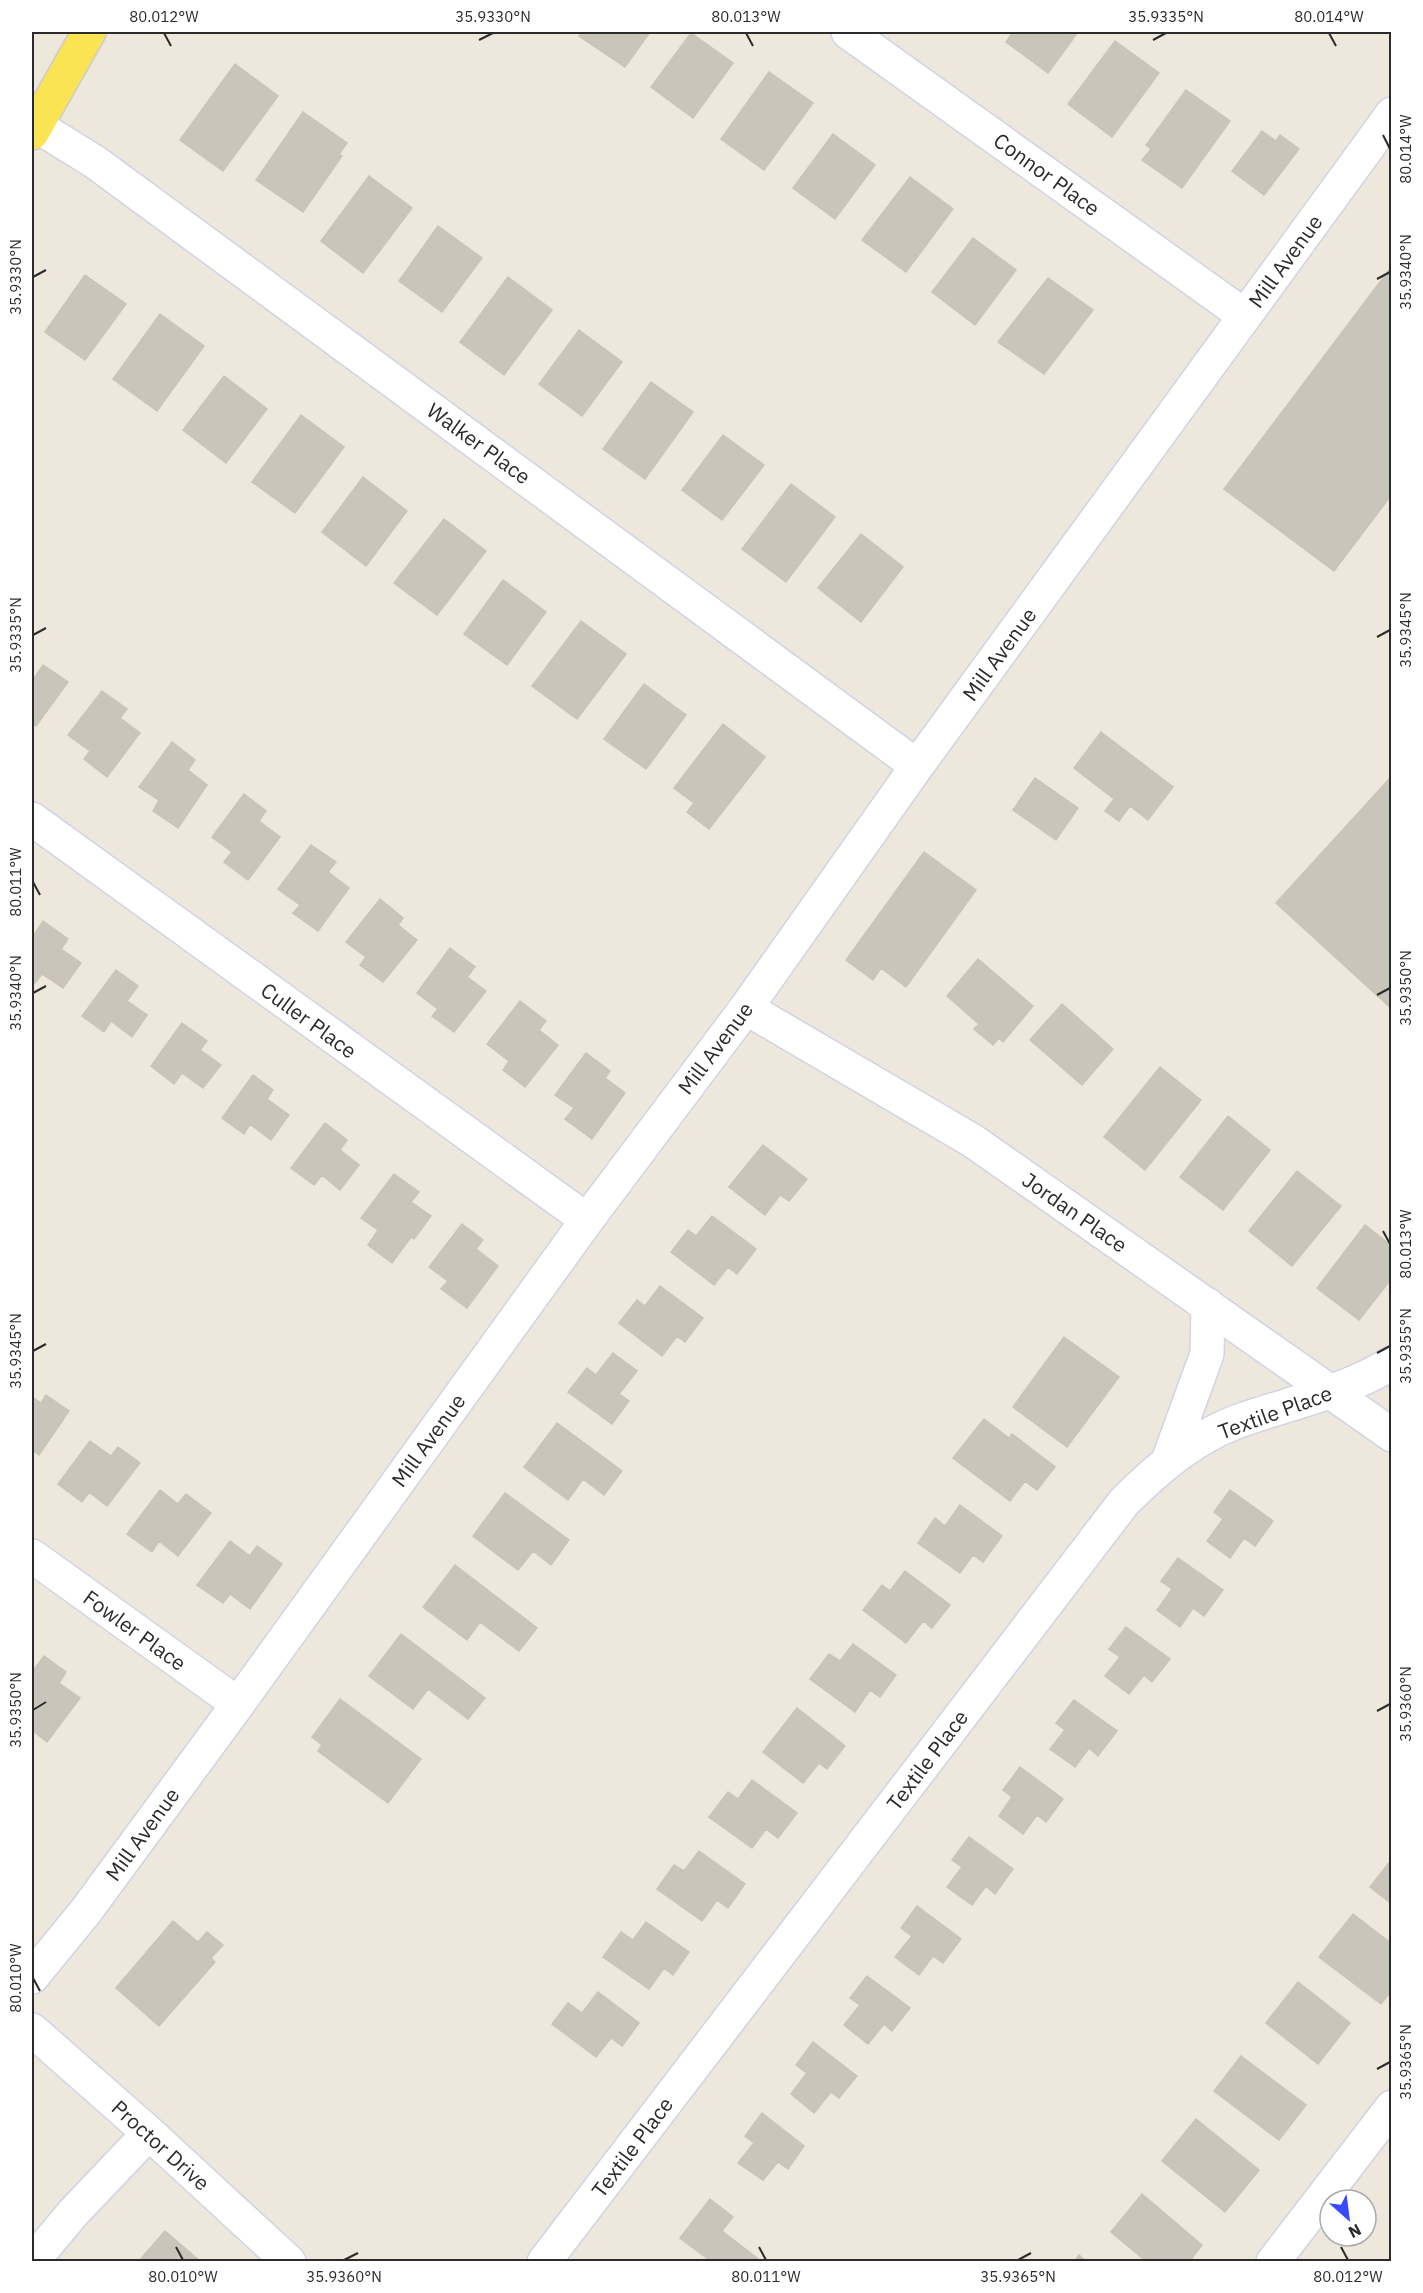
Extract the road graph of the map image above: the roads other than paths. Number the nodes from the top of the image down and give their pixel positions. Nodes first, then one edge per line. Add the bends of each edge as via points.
1 (88, 32) edge
2 (848, 32) edge
3 (1392, 114) edge
4 (33, 128) edge
5 (1245, 315) junction
6 (918, 766) junction
7 (32, 819) edge
8 (746, 1008) junction
9 (587, 1220) junction
10 (1208, 1305) junction
11 (1392, 1363) edge
12 (1330, 1391) junction
13 (1392, 1435) edge
14 (1168, 1461) junction
15 (32, 1556) edge
16 (238, 1704) junction
17 (32, 1977) edge
18 (32, 2030) edge
19 (1392, 2107) edge
20 (150, 2133) junction
21 (32, 2262) edge
22 (289, 2262) edge
23 (544, 2262) edge
24 (1273, 2262) edge

1 - 4 main road
2 - 5 street, Connor Place
3 - 5 street, Mill Avenue
4 - 6 street, Walker Place via 105,169
5 - 6 street, Mill Avenue
6 - 8 street, Mill Avenue
7 - 9 street, Culler Place
8 - 9 street, Mill Avenue
8 - 10 street, Jordan Place via 973,1141
9 - 16 street, Mill Avenue
10 - 12 street, Jordan Place
10 - 14 street via 1207,1354
11 - 12 street, Textile Place via 1369,1377
12 - 13 street, Jordan Place
12 - 14 street, Textile Place via 1234,1423
14 - 23 street, Textile Place via 1124,1502
15 - 16 street, Fowler Place
16 - 17 street, Mill Avenue via 86,1911
18 - 20 street, Proctor Drive
19 - 24 street
20 - 21 street
20 - 22 street, Proctor Drive

